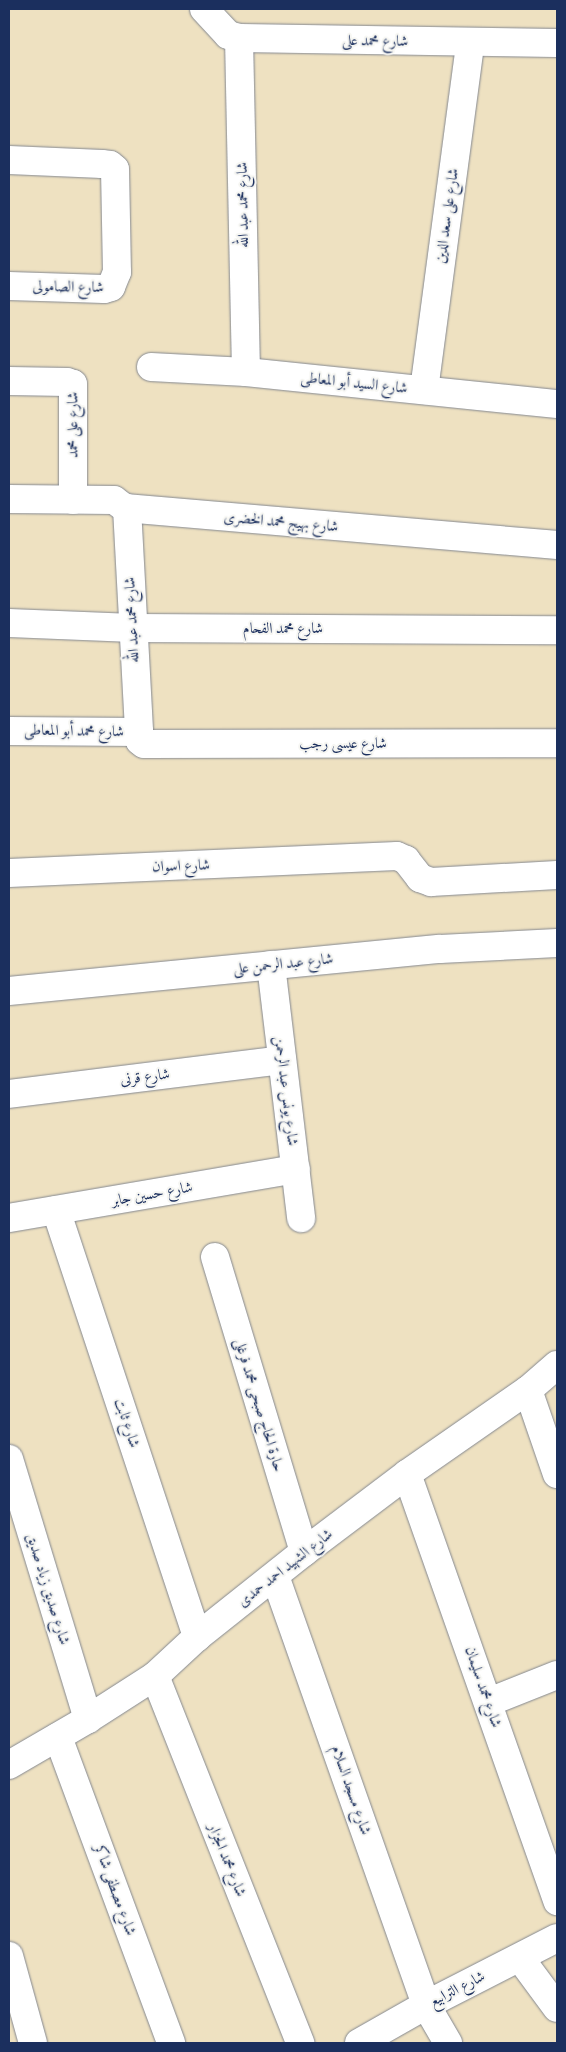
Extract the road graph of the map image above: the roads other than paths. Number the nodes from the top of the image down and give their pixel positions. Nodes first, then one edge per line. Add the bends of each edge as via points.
1 (204, 9) edge
2 (239, 38) junction
3 (470, 43) junction
4 (557, 43) edge
5 (9, 160) edge
6 (9, 286) edge
7 (151, 366) dead end
8 (246, 372) junction
9 (9, 381) edge
10 (424, 390) junction
11 (557, 404) edge
12 (9, 499) edge
13 (73, 500) junction
14 (127, 508) junction
15 (557, 546) edge
16 (9, 623) edge
17 (133, 628) junction
18 (557, 630) edge
19 (9, 731) edge
20 (138, 732) junction
21 (557, 743) edge
22 (9, 873) edge
23 (557, 875) edge
24 (557, 943) edge
25 (270, 965) junction
26 (9, 991) edge
27 (282, 1060) junction
28 (9, 1094) edge
29 (296, 1170) junction
30 (56, 1210) junction
31 (9, 1218) edge
32 (301, 1218) dead end
33 (214, 1257) dead end
34 (557, 1365) edge
35 (528, 1390) junction
36 (9, 1459) edge
37 (407, 1474) junction
38 (557, 1474) edge
39 (304, 1552) junction
40 (275, 1576) junction
41 (198, 1637) junction
42 (557, 1675) edge
43 (155, 1676) junction
44 (489, 1702) junction
45 (88, 1719) junction
46 (58, 1737) junction
47 (9, 1765) edge
48 (557, 1901) edge
49 (557, 1938) edge
50 (9, 1956) edge
51 (520, 1958) junction
52 (426, 2005) junction
53 (557, 2008) edge
54 (33, 2043) edge
55 (171, 2043) edge
56 (300, 2043) edge
57 (359, 2043) edge
58 (448, 2043) edge

1 - 2 street via 228,35
2 - 3 street, شارع محمد على
2 - 8 street, شارع محمد عبد الله
3 - 4 street, شارع محمد على
3 - 10 street, شارع على سعد الدين
5 - 6 street, شارع الصامولى via 110,165 115,169 117,272 111,287 104,289
7 - 8 street, شارع السيد أبو المعاطى
8 - 10 street, شارع السيد أبو المعاطى
9 - 13 street, شارع على محمد via 73,384
10 - 11 street, شارع السيد أبو المعاطى
12 - 13 street, شارع بهيج محمد الخضرى
13 - 14 street, شارع بهيج محمد الخضرى via 116,500
14 - 15 street, شارع بهيج محمد الخضرى
14 - 17 street, شارع محمد عبد الله
16 - 17 street, شارع محمد الفحام
17 - 18 street, شارع محمد الفحام
17 - 20 street, شارع محمد عبد الله
19 - 20 street, شارع محمد أبو المعاطى
20 - 21 street, شارع عيسى رجب via 140,741 150,746
22 - 23 street, شارع اسوان via 398,856 406,860 420,878 431,882
24 - 25 street, شارع عبد الرحمن على via 440,949
25 - 26 street, شارع عبد الرحمن على
25 - 27 street, شارع يونس عبد الرحمن
27 - 28 street, شارع قرنى
27 - 29 street, شارع يونس عبد الرحمن
29 - 30 street, شارع حسين جابر
29 - 32 street, شارع يونس عبد الرحمن
30 - 31 street, شارع حسين جابر
30 - 41 street, شارع ثابت
33 - 39 street, حارة الحاج صبحى محمد فرغلى
34 - 35 street, شارع الشهيد احمد حمدى
35 - 37 street, شارع الشهيد احمد حمدى
35 - 38 street
36 - 45 street, شارع صديق زياد صديق
37 - 39 street, شارع الشهيد احمد حمدى
37 - 44 street, شارع محمد سليمان
39 - 40 street, شارع الشهيد احمد حمدى
40 - 41 street, شارع الشهيد احمد حمدى
40 - 52 street, شارع مسجد السلام
41 - 43 street, شارع الشهيد احمد حمدى
42 - 44 street
43 - 45 street, شارع الشهيد احمد حمدى
43 - 56 street, شارع محمد الجزار
44 - 48 street, شارع محمد سليمان
45 - 46 street, شارع الشهيد احمد حمدى
46 - 47 street, شارع الشهيد احمد حمدى
46 - 55 street, شارع مصطفى شاكر
49 - 51 street, شارع الترابيع
50 - 54 street
51 - 52 street, شارع الترابيع
51 - 53 street
52 - 57 street, شارع الترابيع
52 - 58 street, شارع مسجد السلام

